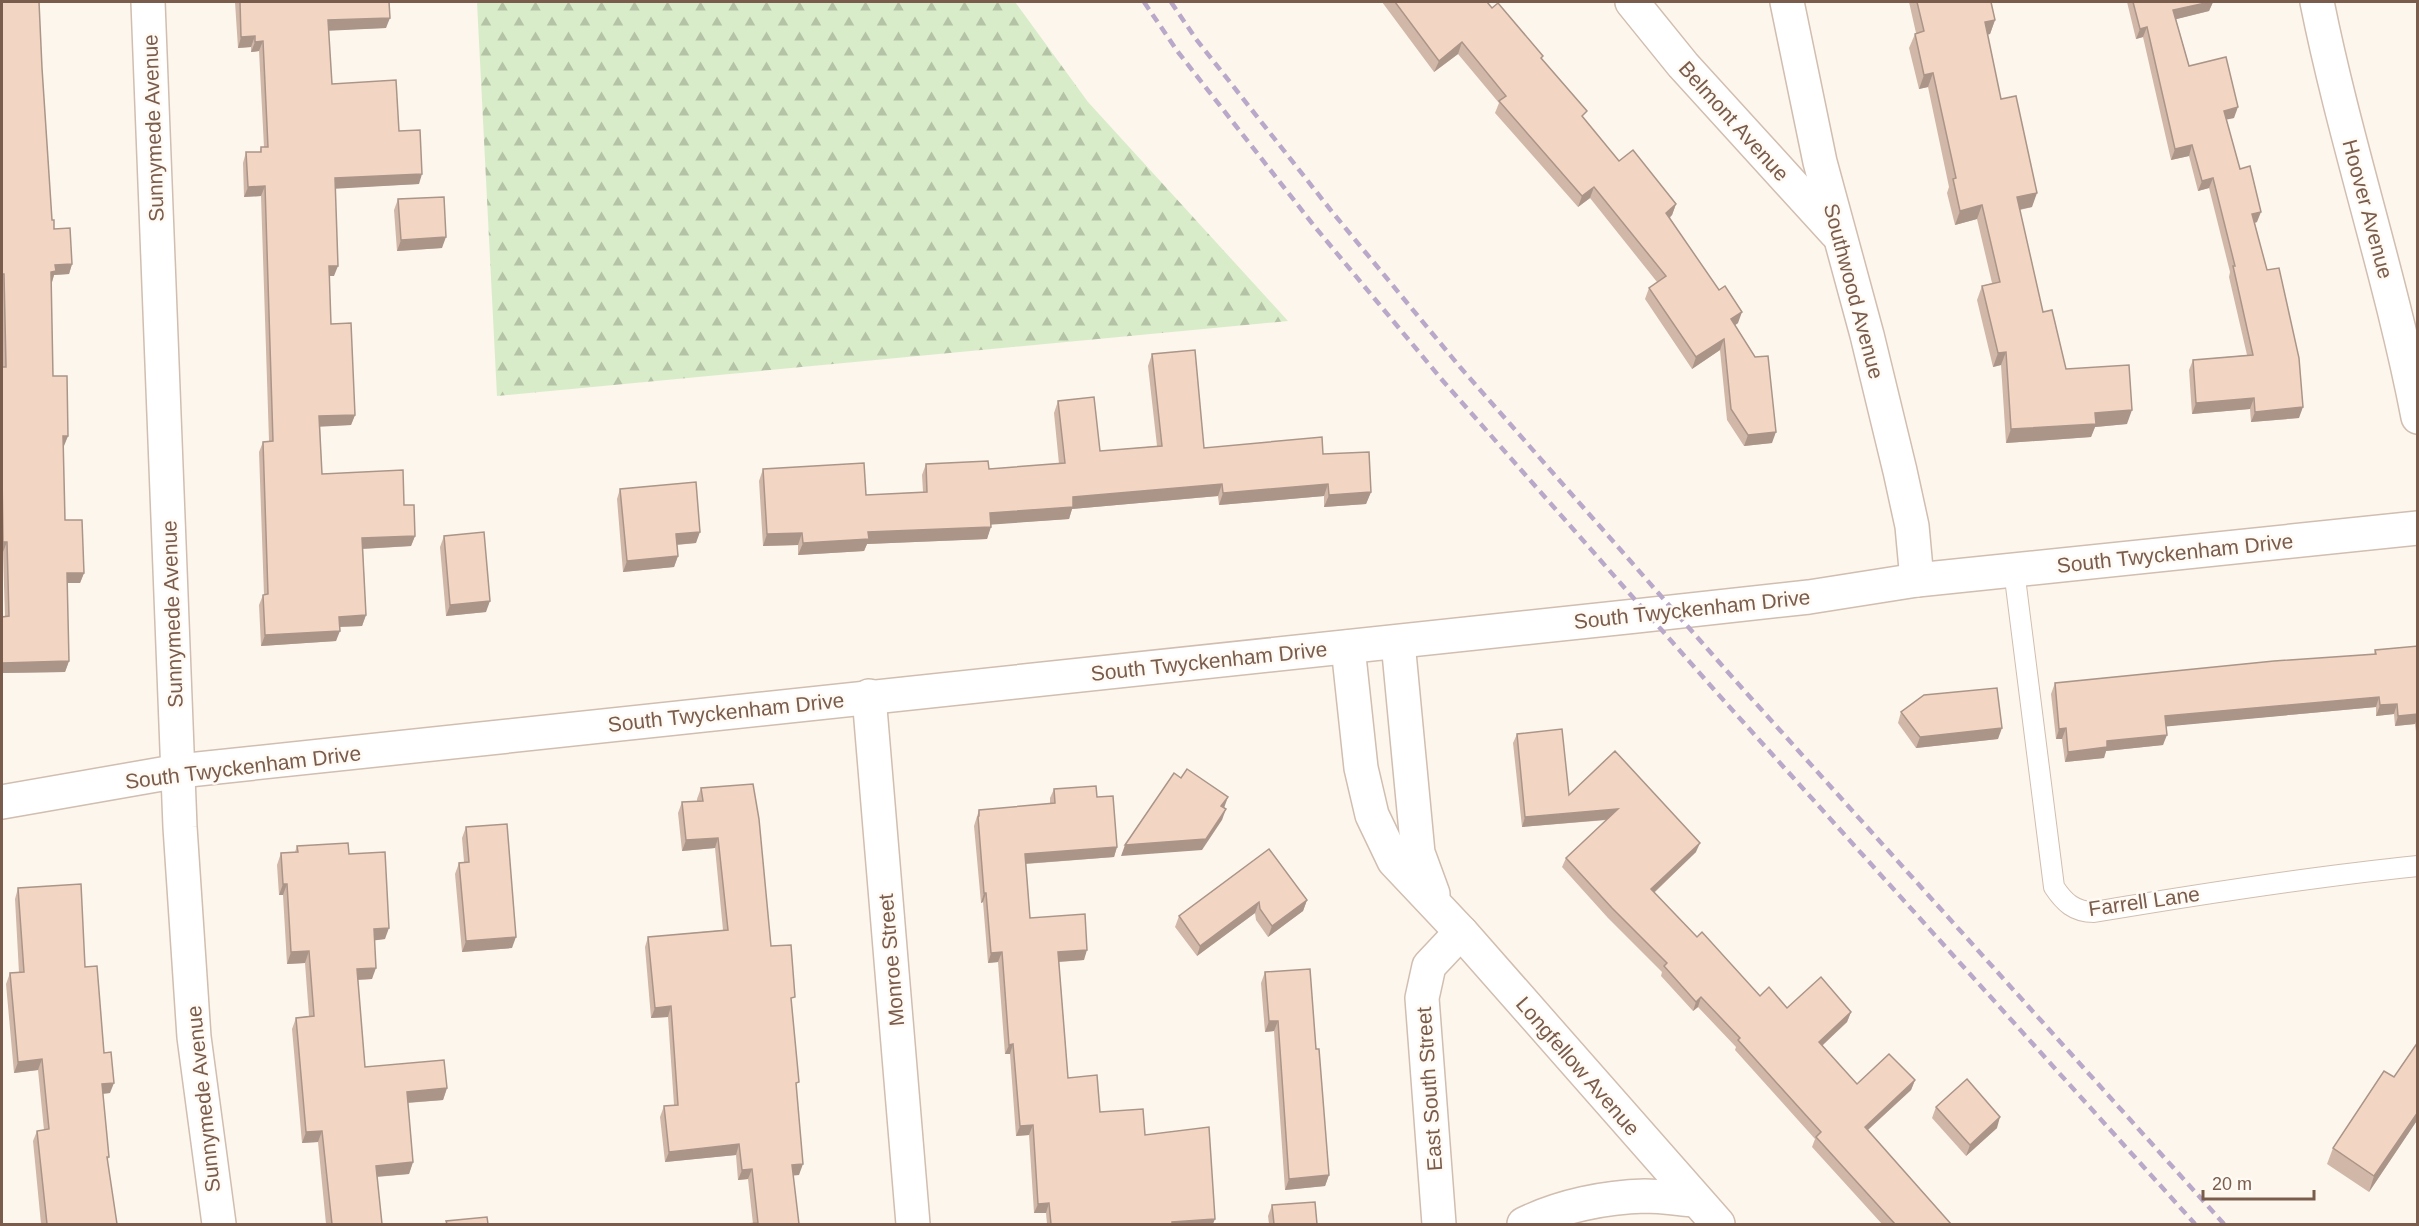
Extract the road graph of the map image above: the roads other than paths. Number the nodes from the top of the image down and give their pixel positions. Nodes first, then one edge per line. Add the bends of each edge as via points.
1 (148, 2) edge
2 (1632, 2) edge
3 (1787, 2) edge
4 (2317, 2) edge
5 (1839, 237) junction
6 (2418, 417) edge
7 (2418, 528) edge
8 (2014, 570) junction
9 (1917, 580) junction
10 (1398, 642) junction
11 (1348, 647) junction
12 (870, 696) junction
13 (179, 771) junction
14 (2, 802) edge
15 (2418, 866) edge
16 (1438, 907) junction
17 (1461, 932) junction
18 (1696, 1200) junction
19 (219, 1224) edge
20 (913, 1224) edge
21 (1439, 1224) edge
22 (1524, 1224) edge
23 (1718, 1224) edge

1 - 13 street, Sunnymede Avenue
2 - 5 street, Belmont Avenue via 1683,65
3 - 5 street, Southwood Avenue
4 - 6 street, Hoover Avenue
5 - 9 street, Southwood Avenue via 1905,493
7 - 8 street, South Twyckenham Drive
8 - 9 street, South Twyckenham Drive
8 - 15 lane, Farrell Lane via 2054,887 2064,903 2083,912 2094,912 2229,889
9 - 10 street, South Twyckenham Drive via 1809,597
10 - 11 street, South Twyckenham Drive
10 - 16 street, Longfellow Avenue via 1418,853
11 - 12 street, South Twyckenham Drive
11 - 16 street, Longfellow Avenue via 1361,768 1372,815 1394,861
12 - 13 street, South Twyckenham Drive
12 - 20 street, Monroe Street
13 - 14 street, South Twyckenham Drive
13 - 19 street, Sunnymede Avenue via 195,1037
16 - 17 street, Longfellow Avenue
17 - 18 street, Longfellow Avenue
17 - 21 street, East South Street via 1429,966 1422,998
18 - 22 street via 1646,1196 1603,1201 1562,1208
18 - 23 street, Longfellow Avenue

